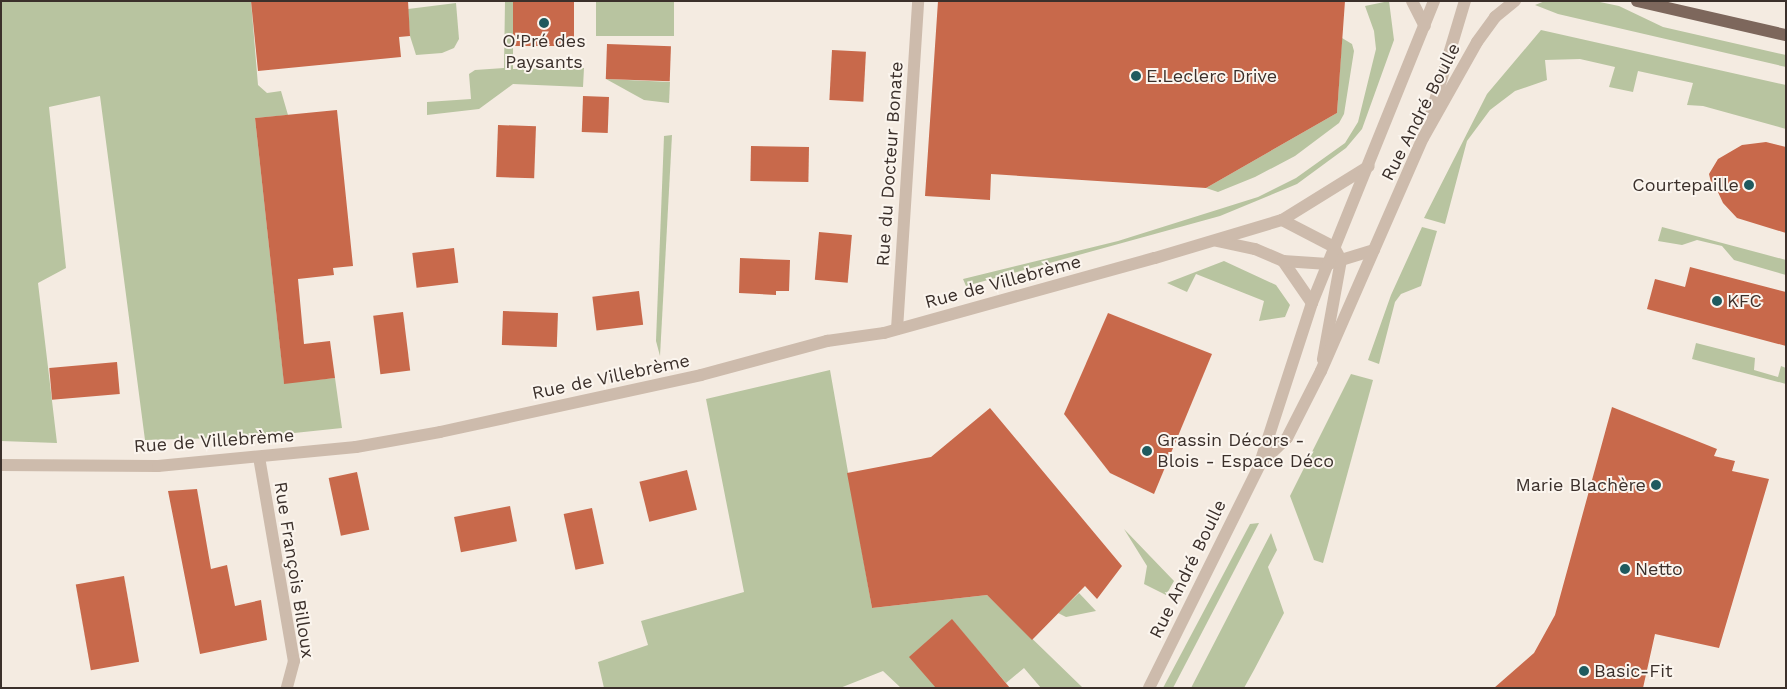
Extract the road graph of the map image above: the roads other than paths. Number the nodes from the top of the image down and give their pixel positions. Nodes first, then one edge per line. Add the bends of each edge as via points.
1 (918, 1) edge
2 (1412, 1) edge
3 (1434, 1) edge
4 (1465, 1) edge
5 (1515, 1) edge
6 (1638, 1) edge
7 (1426, 26) junction
8 (1786, 35) edge
9 (1423, 138) junction
10 (1369, 166) junction
11 (1282, 220) junction
12 (1215, 240) junction
13 (1334, 247) junction
14 (1374, 250) junction
15 (1341, 260) junction
16 (1283, 261) junction
17 (1328, 264) junction
18 (1312, 303) junction
19 (897, 329) junction
20 (1321, 371) junction
21 (259, 457) junction
22 (1, 465) edge
23 (1259, 466) junction
24 (287, 688) edge
25 (1149, 688) edge

1 - 19 street, Rue du Docteur Bonate
2 - 7 street
3 - 7 street, Rue André Boulle
4 - 9 street
5 - 9 street, Rue André Boulle via 1495,17 1477,42
6 - 8 main road
7 - 10 street, Rue André Boulle
9 - 14 street, Rue André Boulle
10 - 11 street, Rue de Villebrème
10 - 13 street, Rue André Boulle
11 - 12 street, Rue de Villebrème
11 - 13 street
12 - 16 street, Rue de Villebrème via 1255,249
12 - 19 street, Rue de Villebrème
13 - 15 street
13 - 17 street, Rue André Boulle
14 - 15 street
14 - 20 street, Rue André Boulle
15 - 17 street
15 - 20 street, Rue André Boulle
16 - 17 street, Rue de Villebrème
16 - 18 street
17 - 18 street, Rue André Boulle
18 - 23 street, Rue André Boulle
19 - 21 street, Rue de Villebrème via 827,341 701,375 440,432 356,447
20 - 23 street, Rue André Boulle via 1286,438
21 - 22 street, Rue de Villebrème via 158,466
21 - 24 street, Rue François Billoux via 294,661
23 - 25 street, Rue André Boulle

